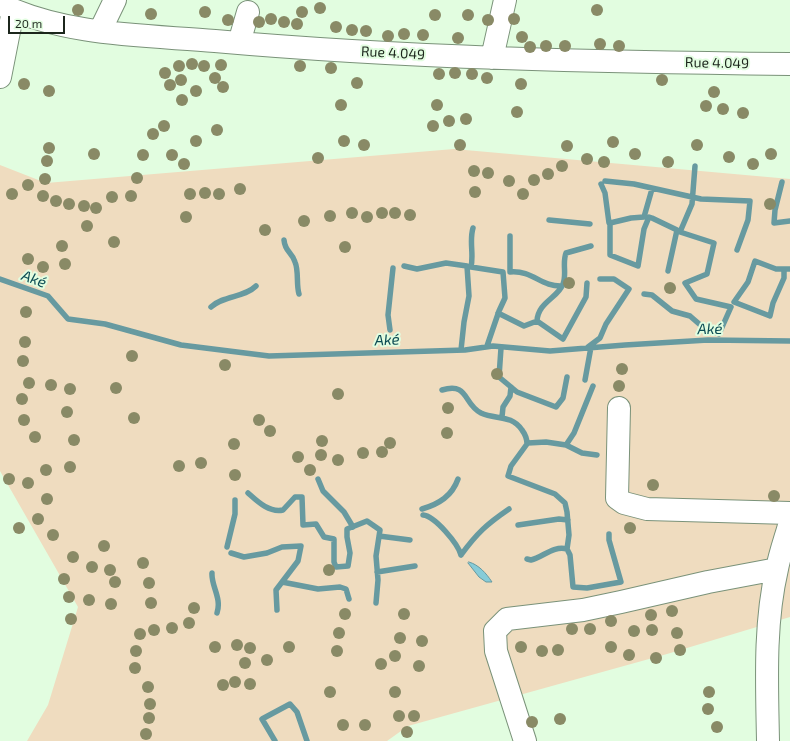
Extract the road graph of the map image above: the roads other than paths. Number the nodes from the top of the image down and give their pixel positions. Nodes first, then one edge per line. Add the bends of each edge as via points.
1 (115, 0) edge
2 (505, 0) edge
3 (7, 8) edge
4 (248, 12) dead end
5 (100, 31) junction
6 (239, 43) junction
7 (492, 58) junction
8 (790, 64) edge
9 (0, 77) edge
10 (619, 408) dead end
11 (790, 513) edge
12 (790, 522) edge
13 (776, 569) junction
14 (525, 741) edge
15 (768, 741) edge

1 - 5 street
2 - 7 street
3 - 5 street, Rue 4.049 via 57,23
3 - 9 street
4 - 6 street
5 - 6 street, Rue 4.049
6 - 7 street, Rue 4.049
7 - 8 street, Rue 4.049 via 626,63
10 - 11 street via 617,498 624,503 647,509
12 - 13 street
13 - 14 street via 606,605 507,619 495,631 496,651
13 - 15 street via 771,603 767,677

